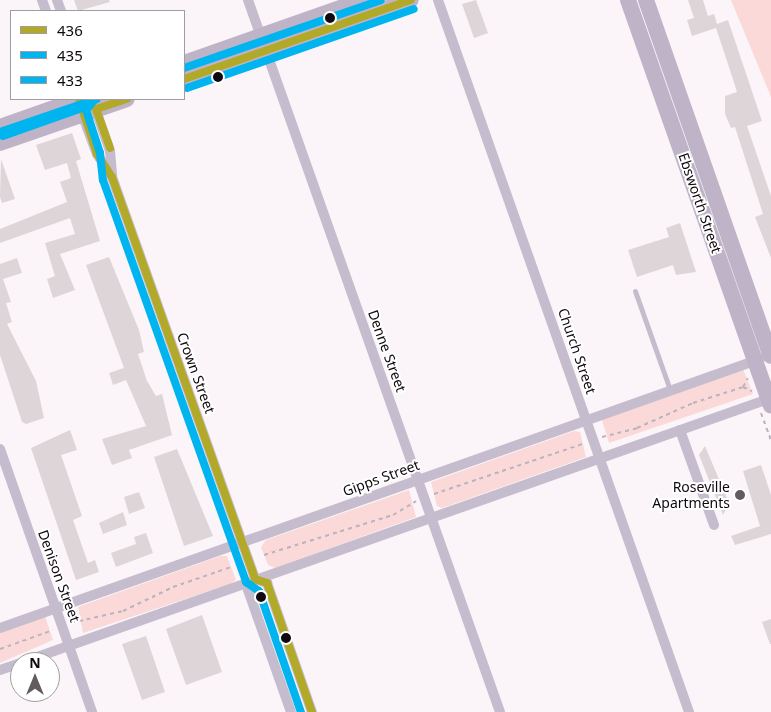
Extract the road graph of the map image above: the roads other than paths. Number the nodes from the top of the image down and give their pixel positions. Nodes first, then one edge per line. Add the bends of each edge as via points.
1 (248, 0) edge
2 (363, 0) edge
3 (411, 0) edge
4 (438, 0) edge
5 (628, 0) edge
6 (646, 0) edge
7 (263, 44) junction
8 (185, 62) edge
9 (185, 79) edge
10 (116, 100) edge
11 (84, 103) edge
12 (0, 127) edge
13 (0, 143) edge
14 (635, 291) dead end
15 (766, 357) edge
16 (760, 379) edge
17 (670, 390) junction
18 (770, 401) edge
19 (586, 419) junction
20 (680, 430) junction
21 (0, 449) edge
22 (598, 457) junction
23 (418, 479) junction
24 (432, 518) junction
25 (714, 525) dead end
26 (242, 542) junction
27 (255, 579) junction
28 (56, 609) junction
29 (0, 628) edge
30 (69, 646) junction
31 (52, 652) edge
32 (92, 712) edge
33 (291, 712) edge
34 (312, 712) edge
35 (500, 712) edge
36 (689, 712) edge

1 - 7 street, Denne Street
2 - 7 main road
3 - 7 main road
4 - 19 street, Church Street
5 - 15 main road, Ebsworth Street
6 - 15 main road, Ebsworth Street
7 - 8 main road
7 - 9 main road
7 - 23 street, Denne Street
10 - 11 main road
11 - 12 main road
11 - 13 main road
11 - 26 street, Crown Street via 97,154 112,176
14 - 17 lane
15 - 16 main road, Ebsworth Street
15 - 17 street, Gipps Street
16 - 18 main road, Ebsworth Street
17 - 19 street, Gipps Street
18 - 20 street
19 - 22 street, Church Street
19 - 23 street, Gipps Street
20 - 22 street
20 - 25 street
21 - 28 street, Denison Street
22 - 24 street
22 - 36 street, Church Street
23 - 24 street, Denne Street
23 - 26 street, Gipps Street
24 - 27 street
24 - 35 street, Denne Street
26 - 27 street, Crown Street
26 - 28 street, Gipps Street
27 - 30 street
27 - 33 street, Crown Street via 248,590
27 - 34 street, Crown Street via 267,583
28 - 29 street, Gipps Street
28 - 30 street, Denison Street
30 - 31 street
30 - 32 street, Denison Street

